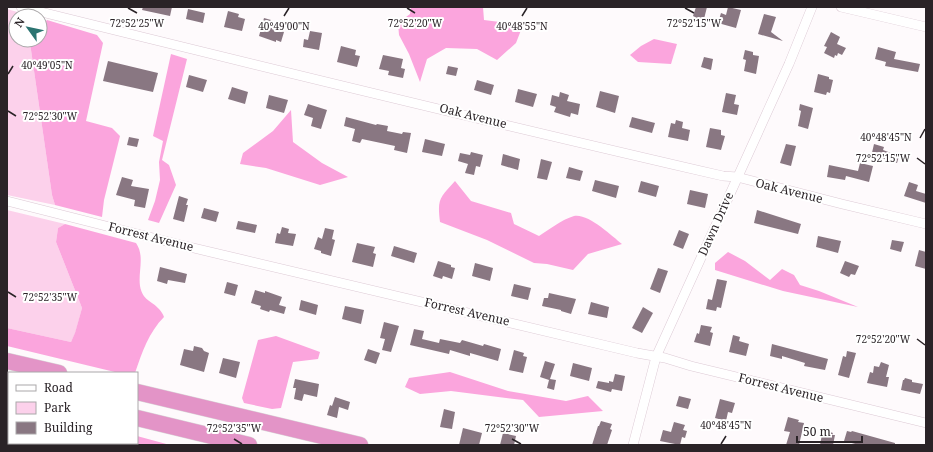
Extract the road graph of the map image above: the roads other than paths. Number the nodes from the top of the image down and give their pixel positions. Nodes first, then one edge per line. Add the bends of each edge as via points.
1 (21, 7) edge
2 (812, 7) edge
3 (841, 7) edge
4 (926, 27) edge
5 (737, 177) junction
6 (7, 201) edge
7 (926, 224) edge
8 (656, 357) junction
9 (7, 360) edge
10 (55, 372) edge
11 (138, 392) edge
12 (138, 418) edge
13 (926, 423) edge
14 (249, 445) edge
15 (360, 445) edge
16 (633, 445) edge

1 - 5 street, Oak Avenue via 624,153
2 - 5 street, Dawn Drive
3 - 4 street
5 - 7 street, Oak Avenue
5 - 8 street, Dawn Drive
6 - 8 street, Forrest Avenue via 189,247
8 - 13 street, Forrest Avenue
8 - 16 street, Dawn Drive
9 - 10 highway
11 - 15 highway
12 - 14 highway

